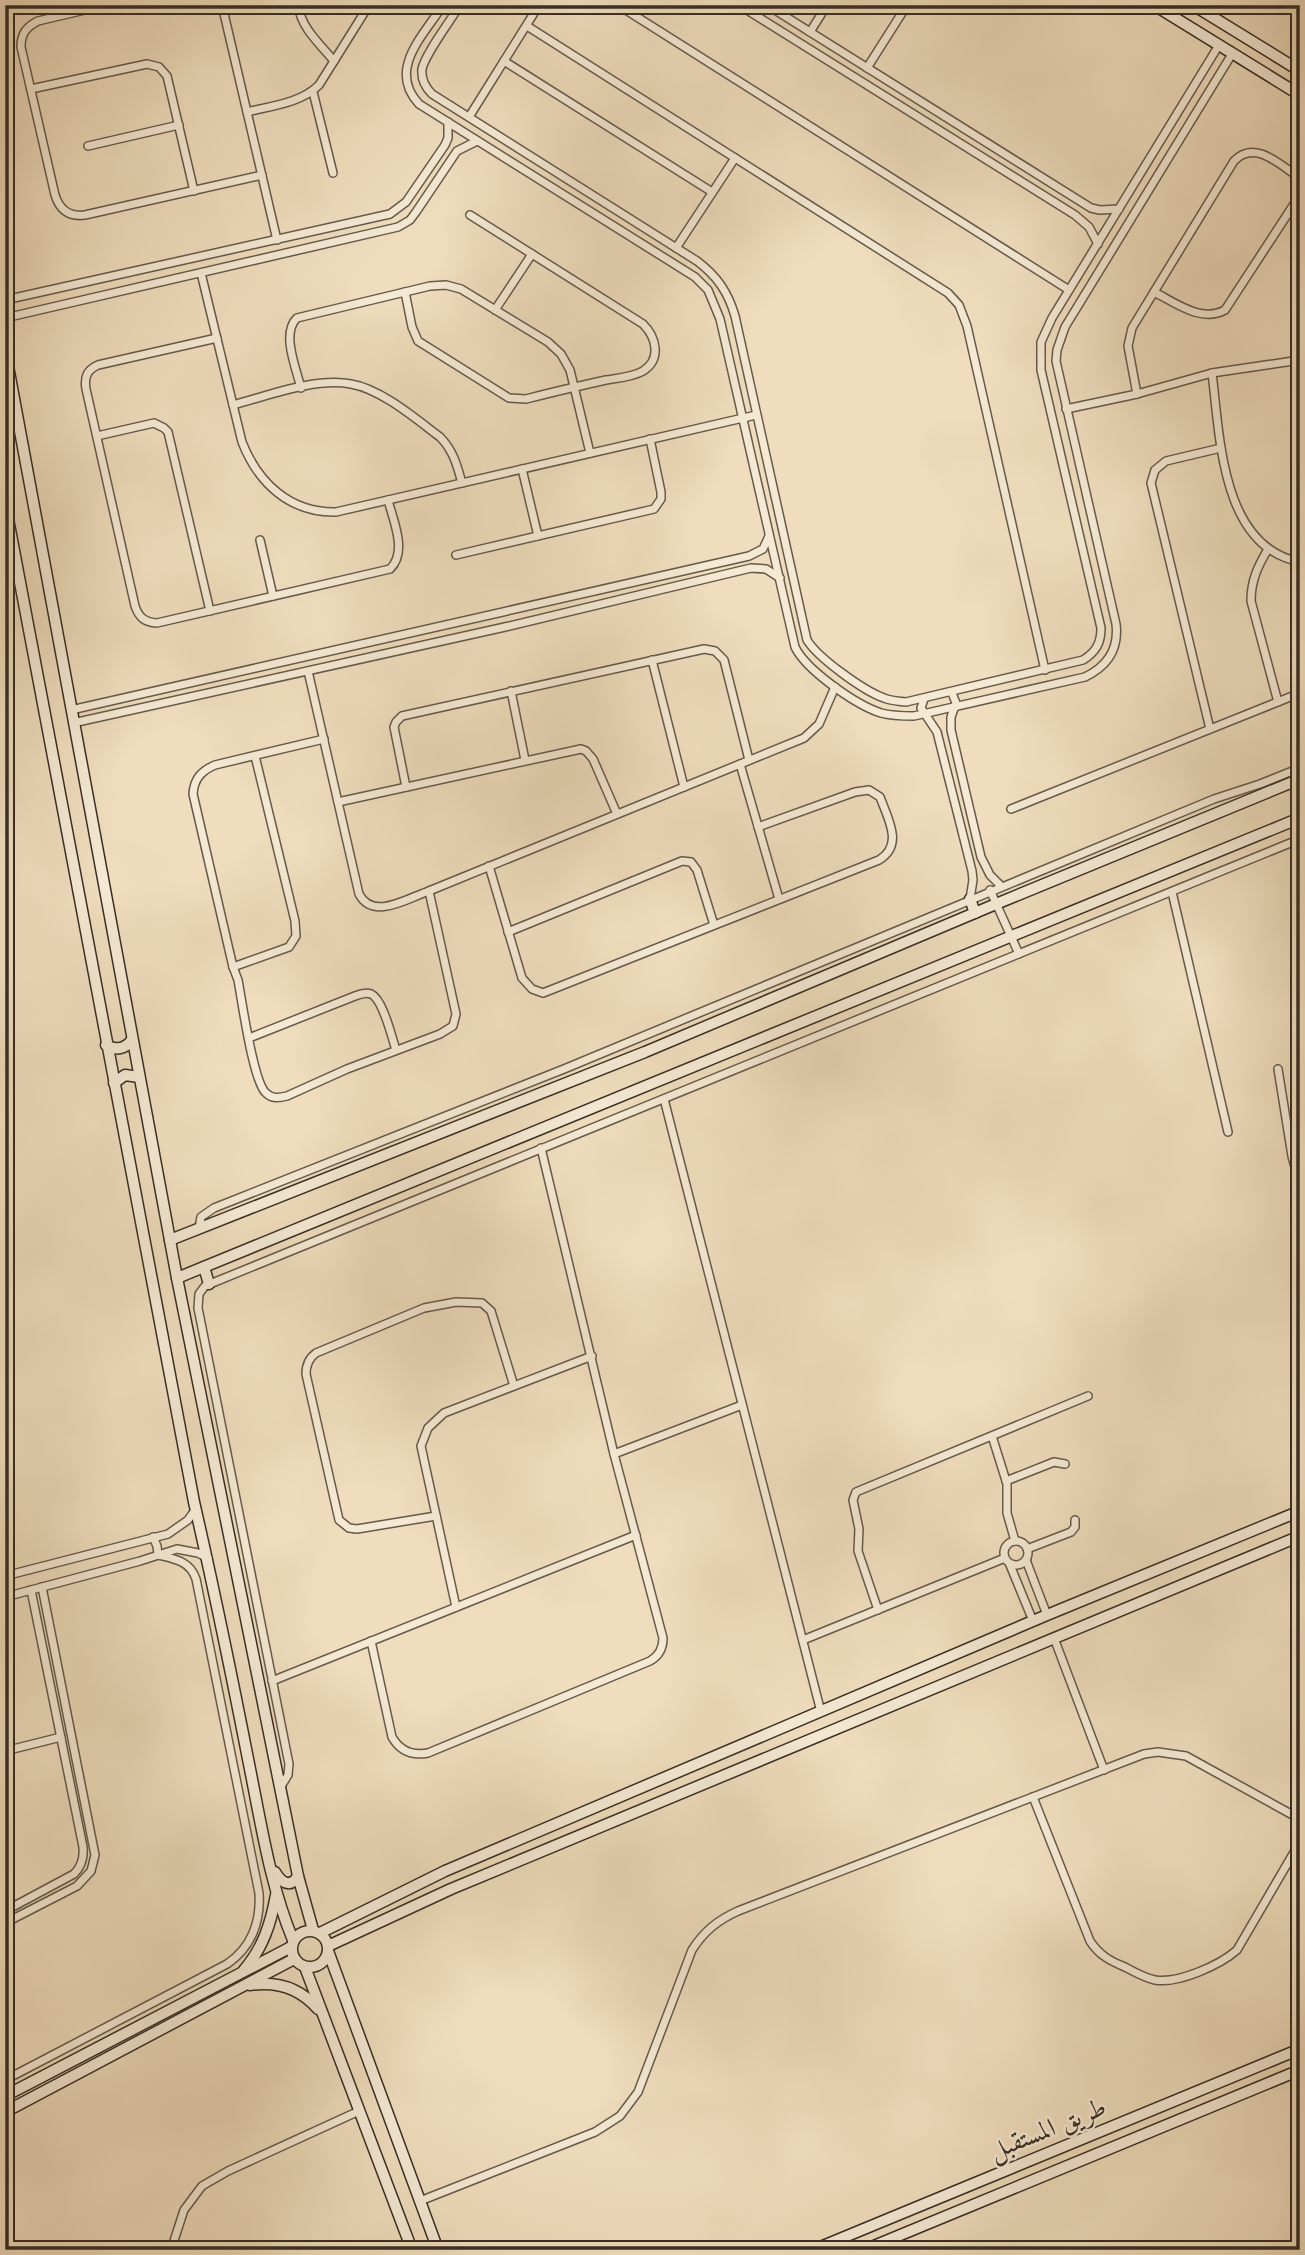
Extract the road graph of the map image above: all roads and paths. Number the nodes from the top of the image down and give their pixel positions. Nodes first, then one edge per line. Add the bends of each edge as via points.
1 (106, 5) edge
2 (222, 5) edge
3 (298, 5) edge
4 (369, 5) edge
5 (443, 5) edge
6 (460, 5) edge
7 (539, 5) edge
8 (618, 5) edge
9 (739, 5) edge
10 (767, 5) edge
11 (827, 5) edge
12 (907, 5) edge
13 (1154, 5) edge
14 (1193, 5) edge
15 (84, 8) edge
16 (527, 26) junction
17 (810, 32) junction
18 (1219, 45) junction
19 (840, 51) junction
20 (1232, 54) junction
21 (334, 61) junction
22 (504, 61) junction
23 (832, 63) junction
24 (867, 68) junction
25 (1300, 71) edge
26 (31, 89) junction
27 (313, 92) junction
28 (1300, 95) edge
29 (247, 112) junction
30 (469, 117) junction
31 (448, 122) junction
32 (178, 125) junction
33 (477, 141) junction
34 (88, 146) dead end
35 (735, 158) junction
36 (1150, 158) junction
37 (1163, 166) junction
38 (332, 173) dead end
39 (262, 176) junction
40 (1300, 178) edge
41 (194, 191) junction
42 (712, 192) junction
43 (1300, 195) edge
44 (605, 203) junction
45 (1119, 209) junction
46 (470, 215) dead end
47 (598, 216) junction
48 (277, 240) junction
49 (1098, 244) junction
50 (240, 248) junction
51 (676, 248) junction
52 (532, 254) junction
53 (244, 263) junction
54 (201, 273) junction
55 (1069, 290) junction
56 (405, 292) junction
57 (1154, 292) junction
58 (5, 300) edge
59 (495, 310) junction
60 (5, 318) edge
61 (217, 338) junction
62 (5, 350) edge
63 (1300, 360) edge
64 (1213, 373) junction
65 (575, 387) junction
66 (301, 388) junction
67 (1136, 394) junction
68 (233, 404) junction
69 (1066, 409) junction
70 (756, 415) junction
71 (744, 418) junction
72 (97, 436) junction
73 (650, 439) junction
74 (1221, 448) junction
75 (590, 453) junction
76 (522, 469) junction
77 (462, 483) junction
78 (388, 500) junction
79 (5, 503) edge
80 (538, 536) junction
81 (769, 536) junction
82 (1095, 536) junction
83 (1080, 539) junction
84 (260, 540) dead end
85 (1268, 549) junction
86 (456, 555) dead end
87 (1300, 562) edge
88 (780, 578) junction
89 (273, 596) junction
90 (210, 611) junction
91 (652, 660) junction
92 (1045, 670) junction
93 (308, 671) junction
94 (835, 687) junction
95 (511, 691) junction
96 (952, 693) junction
97 (1300, 693) edge
98 (924, 699) junction
99 (1278, 702) junction
100 (955, 706) junction
101 (71, 710) junction
102 (923, 714) junction
103 (73, 723) junction
104 (1210, 729) junction
105 (324, 739) junction
106 (255, 756) junction
107 (749, 760) junction
108 (525, 761) junction
109 (740, 764) junction
110 (1300, 768) edge
111 (1300, 779) edge
112 (407, 786) junction
113 (684, 787) junction
114 (338, 802) junction
115 (1011, 809) dead end
116 (617, 814) junction
117 (1300, 818) edge
118 (758, 827) junction
119 (1300, 839) edge
120 (489, 866) junction
121 (1001, 886) junction
122 (990, 890) junction
123 (429, 891) junction
124 (1172, 892) junction
125 (779, 899) junction
126 (970, 899) junction
127 (996, 904) junction
128 (975, 913) junction
129 (714, 925) junction
130 (508, 932) junction
131 (1011, 937) junction
132 (1019, 954) junction
133 (233, 967) junction
134 (249, 1038) junction
135 (132, 1041) junction
136 (106, 1045) junction
137 (396, 1050) junction
138 (1278, 1069) dead end
139 (139, 1077) junction
140 (114, 1083) junction
141 (663, 1099) junction
142 (1228, 1132) dead end
143 (541, 1148) junction
144 (1296, 1155) edge
145 (1300, 1186) edge
146 (199, 1228) junction
147 (170, 1240) junction
148 (204, 1267) junction
149 (177, 1278) junction
150 (209, 1284) junction
151 (592, 1356) junction
152 (514, 1386) junction
153 (1088, 1396) dead end
154 (742, 1405) junction
155 (992, 1436) junction
156 (614, 1454) junction
157 (1065, 1464) dead end
158 (1006, 1481) junction
159 (195, 1510) junction
160 (1300, 1511) edge
161 (436, 1516) junction
162 (1075, 1520) dead end
163 (636, 1535) junction
164 (1300, 1536) edge
165 (153, 1537) junction
166 (1014, 1541) junction
167 (1027, 1549) junction
168 (158, 1555) junction
169 (208, 1559) junction
170 (1026, 1560) junction
171 (1007, 1561) junction
172 (5, 1576) edge
173 (42, 1587) junction
174 (31, 1590) junction
175 (5, 1597) edge
176 (456, 1607) junction
177 (878, 1610) junction
178 (1047, 1615) junction
179 (1033, 1621) junction
180 (1054, 1638) junction
181 (803, 1640) junction
182 (371, 1641) junction
183 (272, 1681) junction
184 (821, 1712) junction
185 (61, 1737) junction
186 (5, 1751) edge
187 (1104, 1770) junction
188 (280, 1788) junction
189 (1033, 1797) junction
190 (1300, 1819) edge
191 (1300, 1842) edge
192 (269, 1863) junction
193 (444, 1871) junction
194 (298, 1877) junction
195 (451, 1889) junction
196 (277, 1891) junction
197 (5, 1911) edge
198 (5, 1923) edge
199 (316, 1932) junction
200 (292, 1944) junction
201 (328, 1949) junction
202 (294, 1959) junction
203 (305, 1966) junction
204 (241, 1973) junction
205 (239, 1988) junction
206 (172, 2010) junction
207 (321, 2012) junction
208 (177, 2021) junction
209 (1300, 2049) edge
210 (1300, 2070) edge
211 (5, 2080) edge
212 (5, 2096) edge
213 (359, 2111) junction
214 (5, 2112) edge
215 (420, 2201) junction
216 (171, 2250) edge
217 (412, 2250) edge
218 (438, 2250) edge
219 (813, 2250) edge
220 (864, 2250) edge

1 - 15 street
2 - 29 street
3 - 21 street via 304,26
4 - 21 street
5 - 31 street via 408,59 405,83 419,104
6 - 30 street via 422,71 432,94
7 - 16 street
8 - 55 street
9 - 23 street
10 - 17 street
11 - 17 street
12 - 24 street
13 - 18 street
14 - 25 street
15 - 26 street via 38,21 25,31 21,38
16 - 22 street
16 - 35 street
17 - 19 street
18 - 20 street
18 - 36 street
19 - 23 street
19 - 24 street
20 - 28 street
20 - 37 street
21 - 27 street
22 - 30 street
22 - 42 street
23 - 49 street via 1075,215 1089,227
24 - 45 street via 1091,208
26 - 32 street via 153,64 167,76
26 - 41 street via 57,203 69,214 85,215
27 - 29 street
27 - 38 street
29 - 39 street
30 - 44 street
31 - 33 street
31 - 48 street via 445,145 399,209
32 - 34 street
32 - 41 street
33 - 47 street
33 - 53 street via 457,151 404,223
35 - 42 street
35 - 92 street via 948,293 959,305
36 - 37 street
36 - 45 street
37 - 69 street via 1060,338 1056,361
39 - 41 street
39 - 48 street
40 - 57 street via 1263,154 1240,155
42 - 51 street
43 - 57 street via 1225,310 1217,315 1199,314
44 - 47 street
44 - 51 street
45 - 49 street
46 - 52 street
47 - 71 street via 695,277 708,290 720,319
48 - 50 street
49 - 55 street
50 - 53 street
50 - 58 street
51 - 70 street via 709,270 725,290
52 - 59 street
52 - 65 street via 643,324 653,336 655,354 645,370
53 - 54 street
54 - 60 street
54 - 61 street
55 - 83 street via 1046,329 1040,356
56 - 59 street via 453,286
56 - 65 street via 418,341 501,394 517,400
56 - 66 street via 292,322 288,335
57 - 67 street via 1129,337
59 - 65 street via 555,347 567,362
61 - 68 street
61 - 72 street via 92,367 85,383
62 - 101 street
63 - 64 street
64 - 67 street
64 - 74 street
65 - 75 street
66 - 68 street
66 - 77 street via 343,383 379,395 448,446
67 - 69 street
68 - 78 street via 248,458 258,475 283,497 326,512
69 - 82 street
70 - 71 street
70 - 98 street via 804,631 812,649 882,698
71 - 73 street
71 - 81 street
72 - 90 street via 137,613 157,623
72 - 90 street via 154,423 168,432
73 - 75 street
73 - 80 street via 661,492 659,505
74 - 85 street via 1240,514
74 - 104 street via 1166,461 1155,470 1152,483
75 - 76 street
76 - 77 street
76 - 80 street
77 - 78 street
78 - 89 street via 399,549 390,569
79 - 136 street
80 - 86 street
81 - 88 street
81 - 101 street via 763,549 749,556
82 - 83 street
82 - 100 street via 1117,632 1105,664 1085,677
83 - 92 street via 1101,638 1083,660
84 - 89 street
85 - 87 street
85 - 99 street via 1256,569 1251,601
88 - 93 street via 766,569 751,568
88 - 94 street via 799,654
89 - 90 street
91 - 95 street
91 - 107 street via 704,649 720,655
91 - 113 street
92 - 96 street
93 - 103 street
93 - 105 street
94 - 102 street via 881,713
94 - 107 street via 810,734
95 - 108 street
95 - 112 street via 399,719 395,732
96 - 98 street
96 - 100 street
97 - 99 street
98 - 102 street
99 - 104 street
100 - 102 street
100 - 121 street via 951,730 981,857
101 - 103 street
102 - 126 street via 938,737 972,871
103 - 135 street
104 - 115 street
105 - 106 street
105 - 114 street
106 - 133 street via 296,936 284,950
106 - 133 street via 205,769 193,794
107 - 109 street
108 - 112 street
108 - 116 street via 586,751
109 - 113 street
109 - 118 street
110 - 121 street
111 - 127 street
112 - 114 street
113 - 116 street
114 - 123 street via 361,899 372,906 386,906
116 - 120 street
117 - 131 street
118 - 125 street
118 - 125 street via 869,790 880,797 894,838 890,851 879,860
119 - 124 street
120 - 123 street
120 - 130 street
121 - 122 street
122 - 126 street
122 - 127 street
123 - 137 street via 456,1021 448,1030
124 - 132 street
124 - 142 street
125 - 129 street
126 - 128 street
126 - 146 street via 564,1069 214,1208 201,1217
127 - 128 street
127 - 131 street
128 - 146 street via 645,1052
129 - 130 street via 543,993 524,982
129 - 130 street via 695,866 682,861
131 - 132 street
131 - 148 street
132 - 141 street
133 - 134 street
134 - 137 street via 366,993 380,1003
134 - 137 street via 264,1092 279,1098
135 - 136 street via 120,1049
135 - 139 street
136 - 140 street
138 - 144 street
139 - 140 street via 125,1075
139 - 147 street
140 - 159 street
141 - 143 street
141 - 154 street
143 - 150 street
143 - 151 street
144 - 145 street
146 - 147 street
147 - 149 street
148 - 149 street
148 - 150 street
149 - 188 street
150 - 183 street via 199,1294 198,1308
151 - 152 street
151 - 156 street
152 - 161 street via 444,1413 428,1428 421,1446
152 - 161 street via 491,1311 482,1303 424,1308 310,1358 306,1374 341,1524 357,1529
153 - 155 street
154 - 156 street
154 - 181 street
155 - 158 street
155 - 177 street via 855,1494 858,1551
156 - 163 street
157 - 158 street via 1054,1462
158 - 166 street
159 - 165 street via 179,1528
159 - 169 street
160 - 178 street
161 - 176 street
162 - 167 street via 1070,1532
163 - 176 street
163 - 182 street via 663,1638 657,1656 433,1751 411,1754 392,1737
164 - 180 street
165 - 168 street
165 - 172 street
166 - 167 street
166 - 171 street via 1005,1547
167 - 170 street
168 - 169 street via 177,1549
168 - 173 street
168 - 211 street via 186,1564 196,1579 259,1893 256,1926 247,1945 227,1965
169 - 192 street
170 - 171 street via 1017,1566
170 - 178 street
171 - 177 street
171 - 179 street
173 - 174 street
173 - 198 street via 95,1860 77,1886
174 - 175 street
174 - 185 street
176 - 182 street
177 - 181 street
178 - 179 street
179 - 184 street
180 - 187 street
180 - 195 street
181 - 184 street
182 - 183 street
183 - 188 street via 289,1764
184 - 193 street
185 - 186 street
185 - 197 street via 82,1861 68,1878
187 - 189 street
187 - 190 street via 1144,1754 1186,1756
188 - 194 street
189 - 191 street via 1096,1950 1158,1981 1214,1965 1237,1951
189 - 215 street via 725,1917 692,1950 639,2092 620,2116 595,2132
192 - 194 street via 283,1883 290,1884
192 - 196 street
193 - 195 street
193 - 199 street
194 - 199 street
195 - 201 street
196 - 200 street
196 - 204 street via 263,1941
199 - 200 street via 302,1932
199 - 201 street
200 - 202 street
200 - 204 street
201 - 203 street via 320,1964
201 - 215 street
202 - 203 street
202 - 205 street
203 - 207 street
204 - 206 street
205 - 207 street via 278,1984 302,1994
205 - 208 street
206 - 208 street
206 - 212 street
207 - 213 street
208 - 214 street
209 - 219 street, طريق المستقبل
210 - 220 street, طريق المستقبل
213 - 216 street via 202,2186 188,2204
213 - 217 street
215 - 218 street

